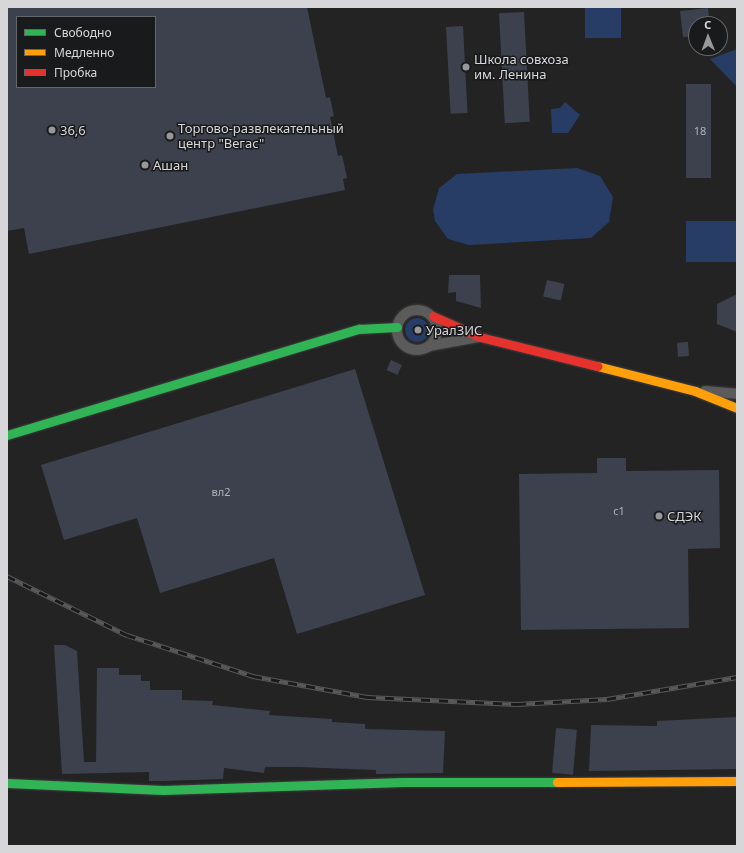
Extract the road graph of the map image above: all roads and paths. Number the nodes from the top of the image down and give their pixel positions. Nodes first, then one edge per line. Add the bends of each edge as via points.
1 (433, 316) junction
2 (397, 327) junction
3 (480, 337) junction
4 (430, 346) junction
5 (695, 391) junction
6 (737, 394) edge
7 (737, 408) edge
8 (7, 435) edge
9 (737, 781) edge
10 (7, 783) edge

1 - 2 street via 413,310 402,316
1 - 3 street
1 - 4 street via 437,333
2 - 4 street via 399,338 406,347 418,350
2 - 8 street via 359,329
3 - 4 street
3 - 5 street
5 - 6 street
5 - 7 street
9 - 10 street via 403,782 163,790

